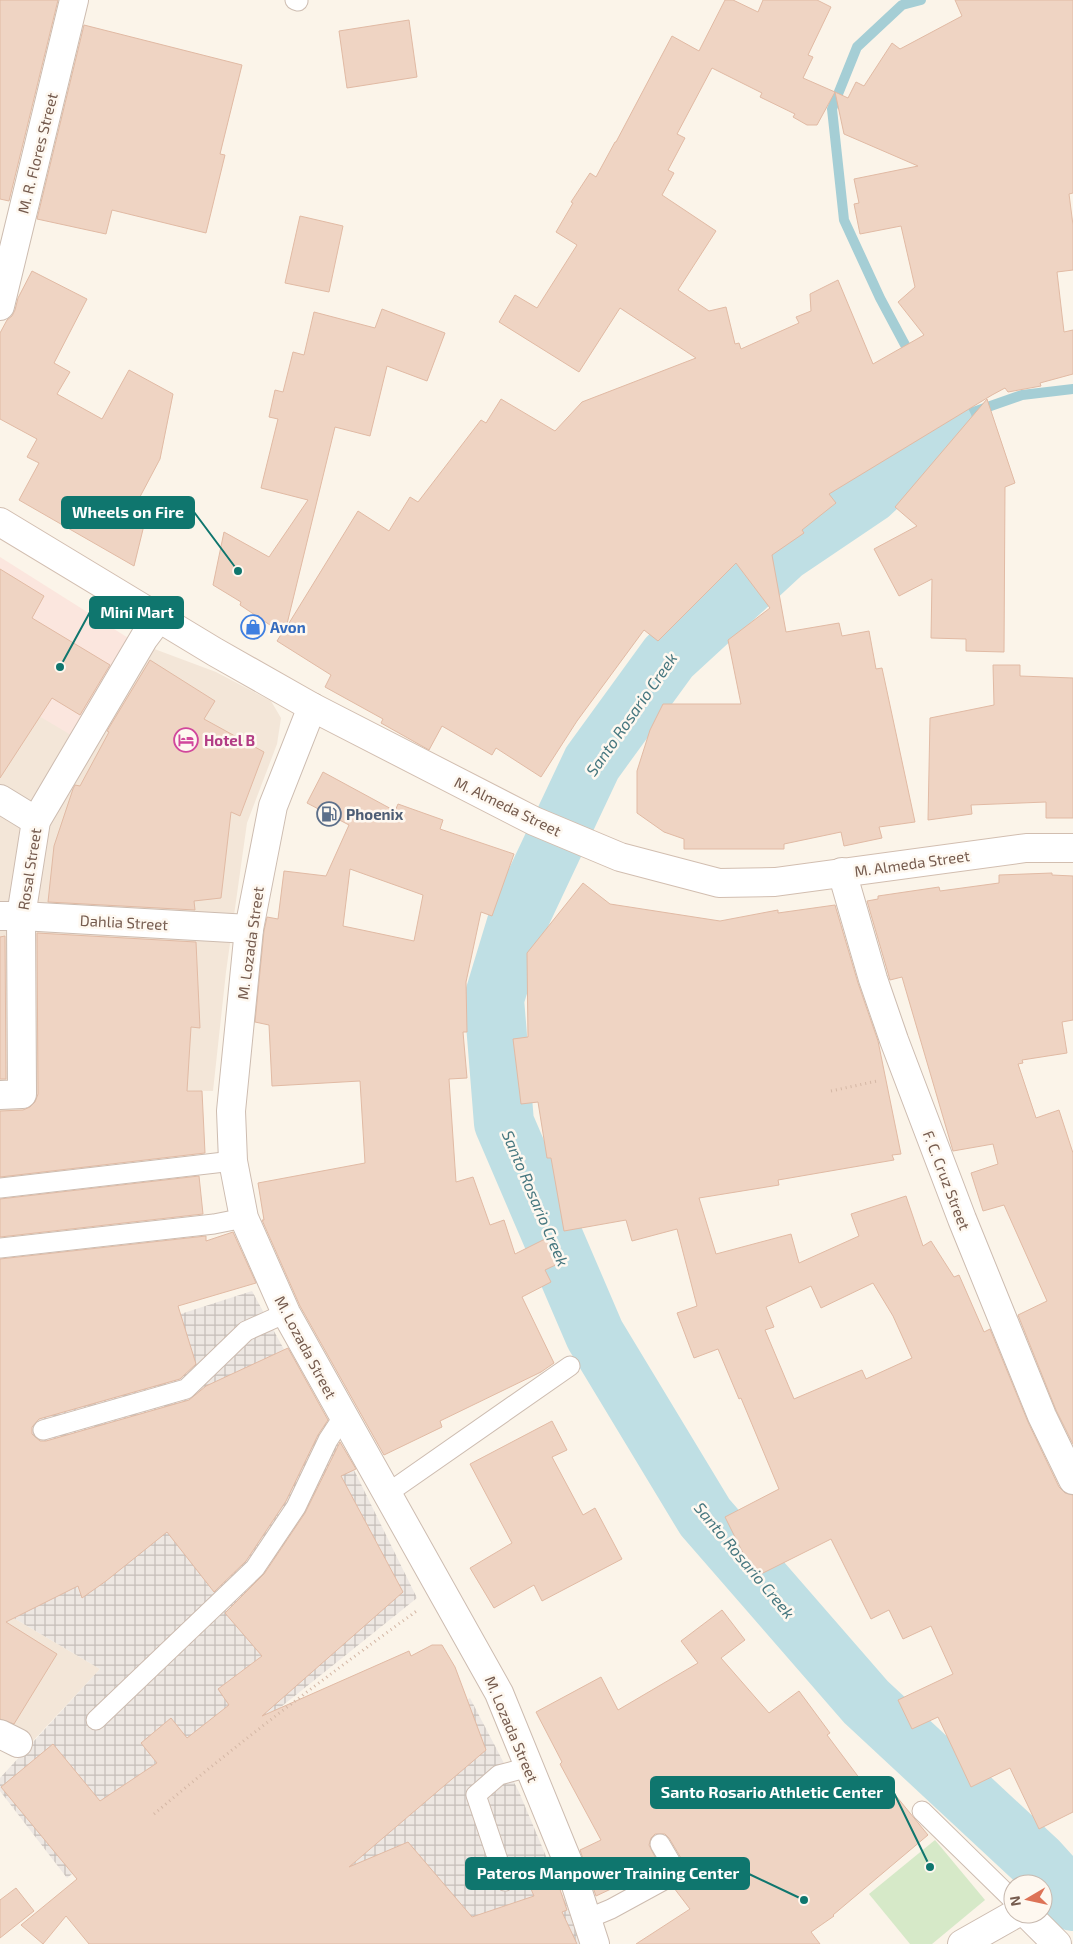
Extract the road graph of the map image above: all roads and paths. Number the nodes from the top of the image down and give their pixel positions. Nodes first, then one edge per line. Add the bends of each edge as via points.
1 (74, 0) edge
2 (0, 306) edge
3 (0, 522) edge
4 (159, 618) junction
5 (312, 707) junction
6 (0, 799) edge
7 (36, 821) junction
8 (1073, 848) edge
9 (842, 872) junction
10 (11, 916) edge
11 (249, 929) junction
12 (907, 1075) junction
13 (831, 1091) dead end
14 (11, 1094) edge
15 (233, 1160) junction
16 (0, 1188) edge
17 (244, 1218) junction
18 (0, 1248) edge
19 (286, 1313) junction
20 (570, 1366) dead end
21 (343, 1416) junction
22 (43, 1430) dead end
23 (1073, 1480) edge
24 (388, 1493) junction
25 (443, 1592) junction
26 (96, 1720) dead end
27 (529, 1767) junction
28 (922, 1810) dead end
29 (154, 1814) dead end
30 (660, 1844) dead end
31 (505, 1881) dead end
32 (1003, 1890) edge
33 (1003, 1921) edge
34 (1037, 1924) edge
35 (591, 1932) edge
36 (962, 1944) edge
37 (1057, 1944) edge

1 - 2 street, M. R. Flores Street
3 - 4 street, M. Almeda Street
4 - 5 street, M. Almeda Street
4 - 7 street, Rosal Street
5 - 9 street, M. Almeda Street via 534,821 620,857 719,882 775,882
5 - 11 street, M. Lozada Street via 272,806
6 - 7 street
7 - 10 street, Rosal Street
8 - 9 street, M. Almeda Street via 1026,848
9 - 12 street, F. C. Cruz Street via 873,979
10 - 11 street, Dahlia Street
10 - 14 street, Rosal Street
11 - 15 street, M. Lozada Street via 231,1111
12 - 13 path
12 - 23 street, F. C. Cruz Street via 1042,1416
15 - 16 lane
15 - 17 street, M. Lozada Street
17 - 18 lane
17 - 19 street, M. Lozada Street
19 - 21 street, M. Lozada Street
19 - 22 lane via 246,1331 186,1389
20 - 24 lane
21 - 24 street, M. Lozada Street
21 - 26 lane via 296,1507 254,1568
24 - 25 street, M. Lozada Street
25 - 27 street, M. Lozada Street via 499,1693
25 - 29 path via 315,1684
27 - 31 lane via 499,1775 476,1795
27 - 35 street, M. Lozada Street via 570,1867
28 - 32 lane
30 - 35 lane via 677,1873 611,1909
33 - 36 street
34 - 37 street

